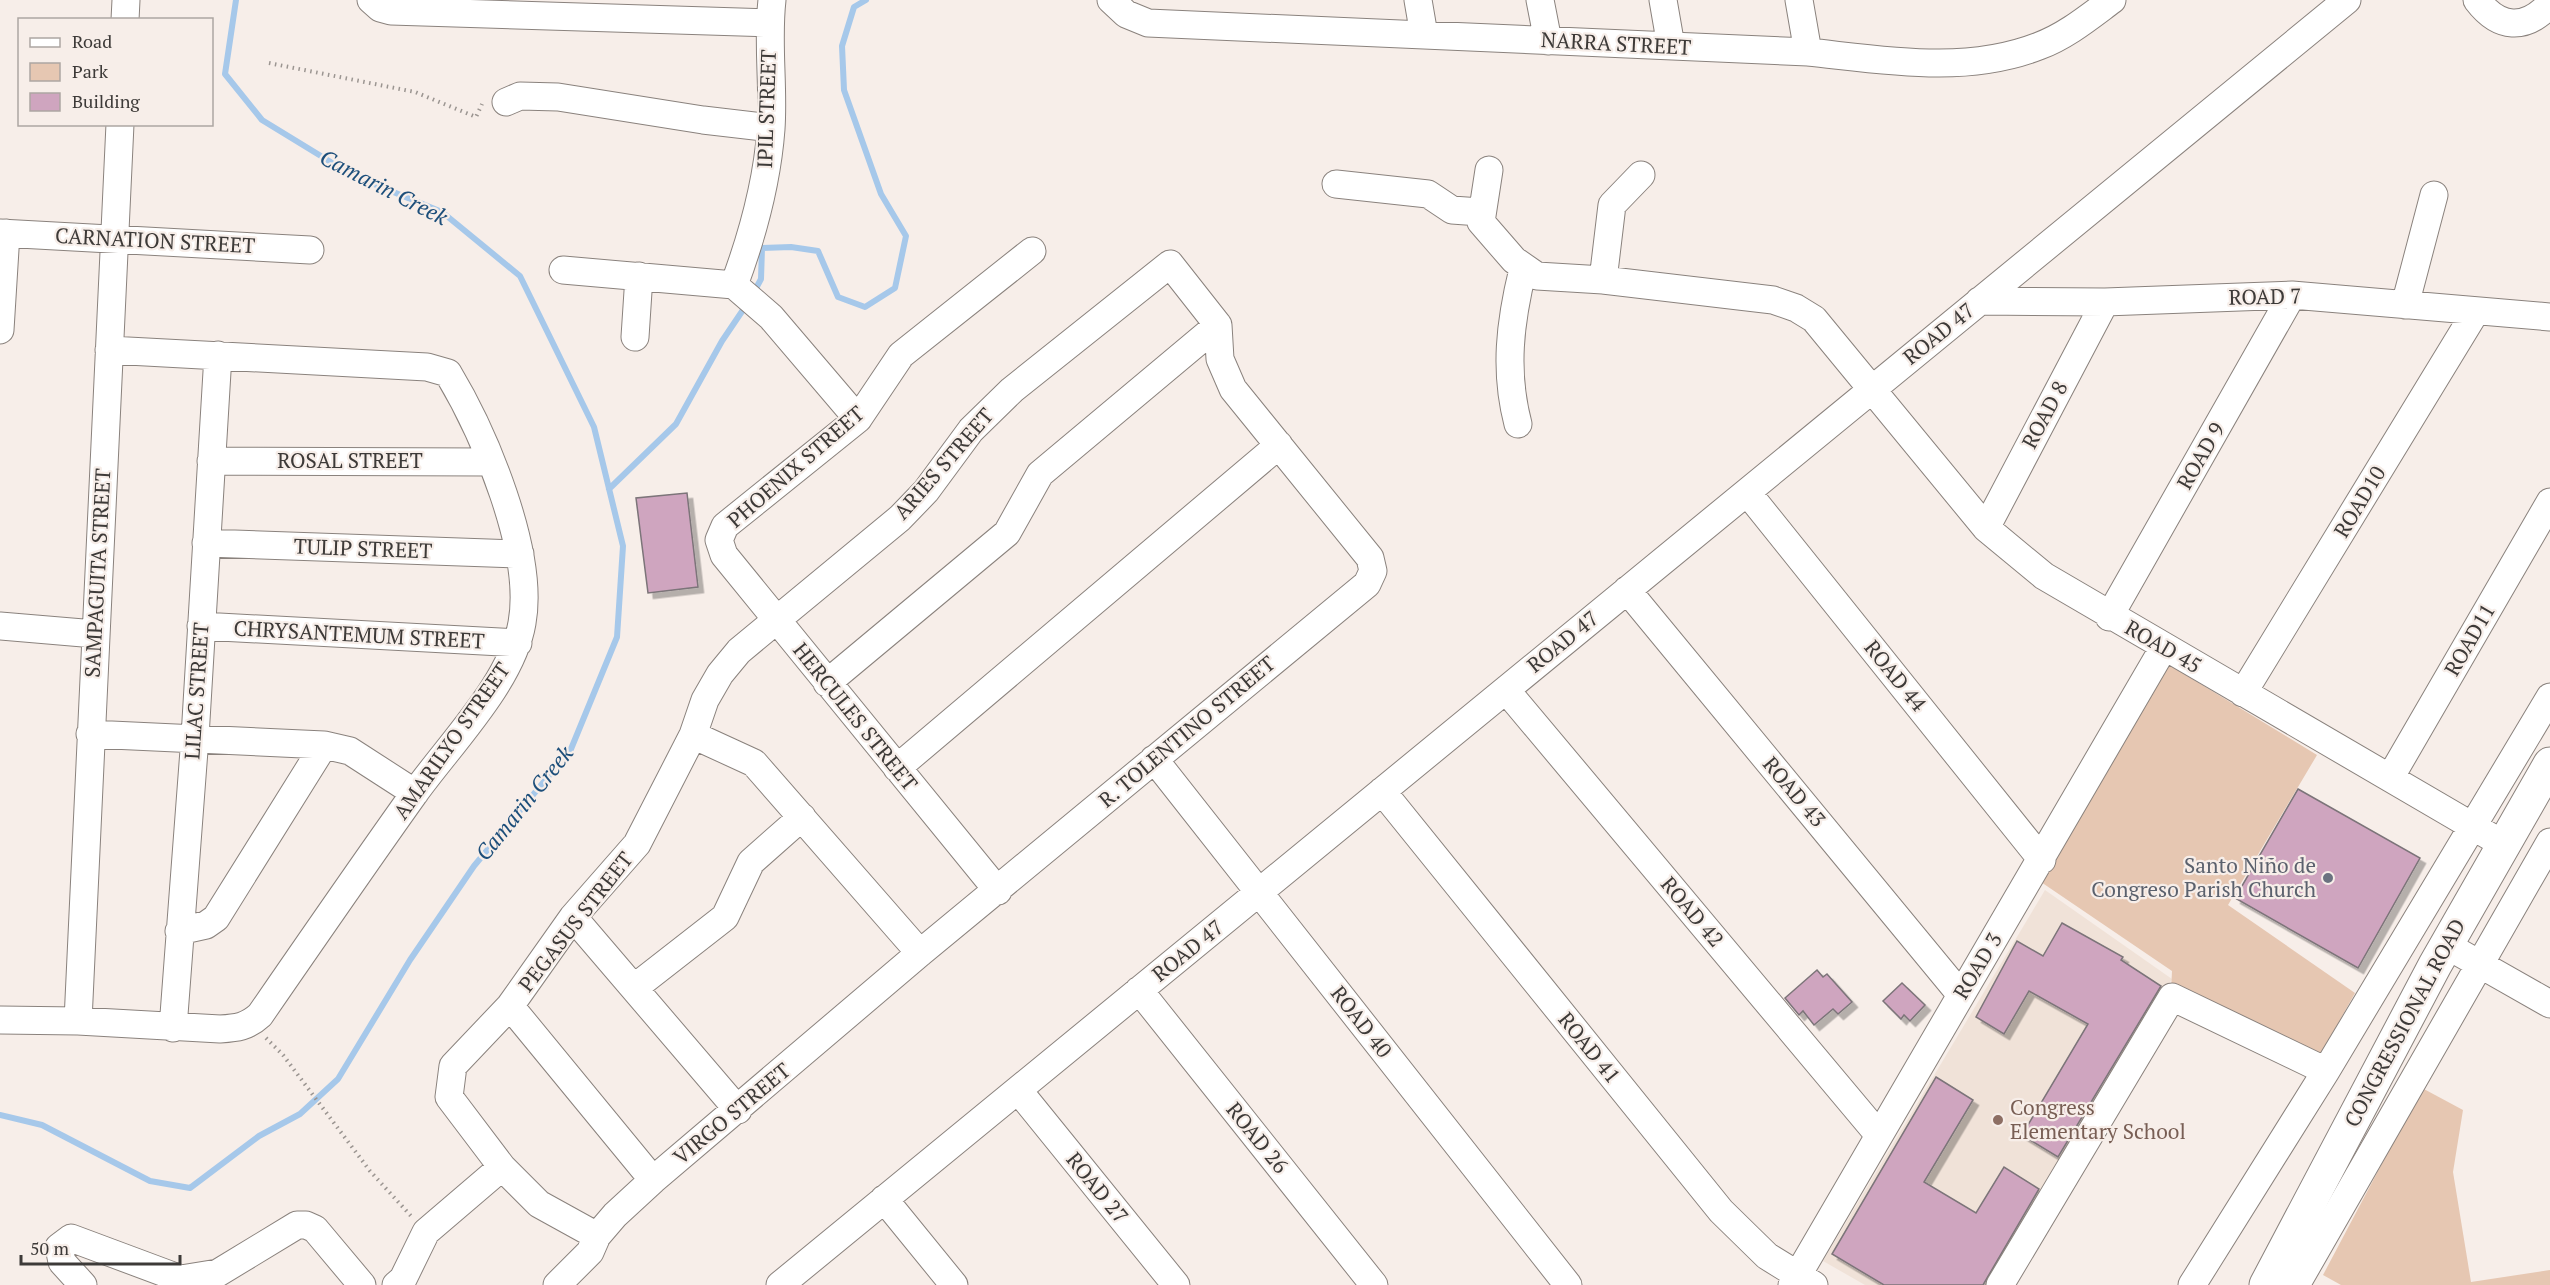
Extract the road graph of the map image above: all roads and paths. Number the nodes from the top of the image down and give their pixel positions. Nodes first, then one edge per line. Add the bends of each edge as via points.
1 (126, 0) edge
2 (371, 0) edge
3 (1111, 0) edge
4 (1418, 0) edge
5 (1540, 0) edge
6 (1663, 0) edge
7 (1799, 0) edge
8 (2112, 0) edge
9 (2347, 0) edge
10 (2477, 0) edge
11 (2550, 4) edge
12 (620, 9) edge
13 (771, 12) edge
14 (125, 18) edge
15 (1424, 35) junction
16 (1548, 40) junction
17 (1671, 46) junction
18 (1808, 52) junction
19 (269, 63) dead end
20 (506, 102) joint
21 (120, 126) edge
22 (771, 128) junction
23 (1489, 170) dead end
24 (1641, 175) dead end
25 (1336, 184) dead end
26 (2434, 195) dead end
27 (1480, 212) junction
28 (3, 233) edge
29 (113, 239) junction
30 (310, 250) dead end
31 (1032, 251) dead end
32 (1523, 269) junction
33 (563, 270) dead end
34 (639, 276) junction
35 (1603, 280) junction
36 (734, 285) junction
37 (2292, 295) junction
38 (1979, 301) junction
39 (2104, 302) junction
40 (2404, 305) junction
41 (2476, 311) junction
42 (2550, 317) edge
43 (1218, 325) junction
44 (0, 328) edge
45 (635, 337) dead end
46 (109, 350) junction
47 (218, 355) junction
48 (1873, 388) junction
49 (858, 419) junction
50 (1518, 424) dead end
51 (1279, 446) junction
52 (211, 461) junction
53 (489, 462) junction
54 (1748, 492) junction
55 (2550, 502) edge
56 (1986, 528) junction
57 (719, 540) joint
58 (206, 543) junction
59 (520, 554) junction
60 (1627, 590) junction
61 (2109, 617) junction
62 (776, 620) junction
63 (0, 626) edge
64 (201, 626) junction
65 (95, 634) junction
66 (518, 643) junction
67 (2164, 647) junction
68 (827, 683) junction
69 (1506, 690) junction
70 (2243, 693) junction
71 (2550, 697) edge
72 (90, 734) junction
73 (693, 735) junction
74 (195, 737) junction
75 (324, 745) junction
76 (1154, 759) junction
77 (2550, 764) edge
78 (897, 768) junction
79 (2390, 778) junction
80 (1382, 791) junction
81 (415, 793) junction
82 (802, 817) junction
83 (2473, 826) junction
84 (2550, 842) edge
85 (2503, 844) junction
86 (2042, 860) junction
87 (998, 891) junction
88 (1259, 892) junction
89 (573, 917) junction
90 (179, 931) junction
91 (2446, 945) junction
92 (920, 953) junction
93 (2480, 964) junction
94 (634, 988) junction
95 (1139, 990) junction
96 (1961, 994) junction
97 (2550, 1003) edge
98 (510, 1006) junction
99 (0, 1020) edge
100 (78, 1021) junction
101 (173, 1028) junction
102 (283, 1055) dead end
103 (2326, 1071) junction
104 (1018, 1090) junction
105 (738, 1110) junction
106 (1878, 1134) junction
107 (502, 1167) junction
108 (653, 1180) junction
109 (884, 1199) junction
110 (426, 1232) junction
111 (597, 1236) junction
112 (205, 1281) edge
113 (1801, 1282) edge
114 (83, 1285) edge
115 (362, 1285) edge
116 (396, 1285) edge
117 (557, 1285) edge
118 (780, 1285) edge
119 (954, 1285) edge
120 (1176, 1285) edge
121 (1374, 1285) edge
122 (1568, 1285) edge
123 (2000, 1285) edge
124 (2192, 1285) edge
125 (2266, 1285) edge
126 (2296, 1285) edge

1 - 14 street
2 - 12 street via 391,11
3 - 15 street, NARRA STREET via 1126,14 1148,23
4 - 15 street
5 - 16 street
6 - 17 street
7 - 18 street
8 - 18 street, NARRA STREET via 2074,28 2039,46 1973,62 1892,62
9 - 38 street, ROAD 47
10 - 11 street via 2498,20 2516,24 2532,20
12 - 13 street
13 - 22 street, IPIL STREET
15 - 16 street, NARRA STREET
16 - 17 street, NARRA STREET
17 - 18 street, NARRA STREET
19 - 20 path via 415,92 476,117 484,99
20 - 22 street via 520,96 558,97
21 - 29 street, SAMPAGUITA STREET
22 - 36 street, IPIL STREET via 758,217
23 - 27 street
24 - 35 street via 1612,205
25 - 27 street via 1428,194 1452,210
26 - 40 street
27 - 32 street via 1481,222
28 - 29 street, CARNATION STREET
28 - 44 street
29 - 30 street, CARNATION STREET
29 - 46 street, SAMPAGUITA STREET
31 - 49 street, PHOENIX STREET via 901,355
32 - 35 street, ROAD 45 via 1537,276
32 - 50 street via 1511,317 1509,365 1510,395
33 - 34 street
34 - 36 street
34 - 45 street
35 - 48 street, ROAD 45 via 1773,300 1796,308 1814,319
36 - 49 street via 771,317
37 - 39 street, ROAD 7
37 - 40 street, ROAD 7
37 - 61 street, ROAD 9
38 - 39 street, ROAD 7
38 - 48 street, ROAD 47
39 - 56 street, ROAD 8
40 - 41 street, ROAD 7
41 - 42 street, ROAD 7
41 - 70 street, ROAD10
43 - 51 street via 1220,359 1233,389
43 - 62 street, ARIES STREET via 1170,264 1012,390 970,430 926,491 900,518
43 - 68 street via 1040,474 1007,532
46 - 47 street, AMARILYO STREET
46 - 65 street, SAMPAGUITA STREET
47 - 52 street, LILAC STREET
47 - 53 street, AMARILYO STREET via 427,367 447,374 462,397
48 - 54 street, ROAD 47
48 - 56 street, ROAD 45
49 - 57 street, PHOENIX STREET via 725,526
51 - 76 street, R. TOLENTINO STREET via 1370,558 1373,571 1367,584
51 - 78 street
52 - 53 street, ROSAL STREET
52 - 58 street, LILAC STREET
53 - 59 street, AMARILYO STREET
54 - 60 street, ROAD 47
54 - 86 street, ROAD 44
55 - 79 street, ROAD11
56 - 61 street, ROAD 45 via 2044,576
57 - 62 street, HERCULES STREET via 724,555
58 - 59 street, TULIP STREET
58 - 64 street, LILAC STREET
59 - 66 street, AMARILYO STREET via 523,620
60 - 69 street, ROAD 47
60 - 96 street, ROAD 43
61 - 67 street, ROAD 45
62 - 68 street, HERCULES STREET
62 - 73 street, ARIES STREET via 720,674 705,700
63 - 65 street
64 - 66 street, CHRYSANTEMUM STREET
64 - 74 street, LILAC STREET
65 - 72 street, SAMPAGUITA STREET
66 - 81 street, AMARILYO STREET via 506,669
67 - 70 street, ROAD 45
67 - 86 street, ROAD 3
68 - 78 street, HERCULES STREET
69 - 80 street, ROAD 47
69 - 106 street, ROAD 42
70 - 79 street, ROAD 45
71 - 83 street
72 - 74 street
72 - 100 street, SAMPAGUITA STREET
73 - 82 street via 754,763
73 - 89 street, PEGASUS STREET via 637,844
74 - 75 street
74 - 90 street, LILAC STREET
75 - 81 street via 350,752
75 - 90 street via 216,918 206,925
76 - 87 street, R. TOLENTINO STREET
76 - 88 street, ROAD 40
77 - 85 main road, CONGRESSIONAL ROAD
78 - 87 street, HERCULES STREET
79 - 83 street, ROAD 45
80 - 88 street, ROAD 47
80 - 113 street, ROAD 41 via 1721,1211 1767,1256
81 - 101 street, AMARILYO STREET via 260,1015 239,1028
82 - 92 street
82 - 94 street via 751,862 725,917
83 - 85 street, ROAD 45
83 - 103 street
84 - 93 street
85 - 91 main road, CONGRESSIONAL ROAD
86 - 96 street, ROAD 3
87 - 92 street, VIRGO STREET
88 - 95 street, ROAD 47
88 - 122 street, ROAD 40
89 - 94 street
89 - 98 street, PEGASUS STREET
90 - 101 street, LILAC STREET
91 - 93 street
91 - 125 main road, CONGRESSIONAL ROAD
92 - 105 street, VIRGO STREET
93 - 97 street
93 - 126 street
94 - 105 street
95 - 104 street, ROAD 47
95 - 121 street, ROAD 26
96 - 106 street, ROAD 3
98 - 107 street, PEGASUS STREET via 453,1066 449,1098
98 - 108 street
99 - 100 street, AMARILYO STREET
100 - 101 street, AMARILYO STREET
102 - 110 path via 370,1171
103 - 123 street via 2172,997
103 - 124 street
104 - 109 street, ROAD 47
104 - 120 street, ROAD 27
105 - 108 street, VIRGO STREET
106 - 113 street, ROAD 3
107 - 110 street
107 - 111 street via 540,1204
108 - 111 street, VIRGO STREET
109 - 118 street, ROAD 47
109 - 119 street
110 - 116 street via 403,1279
111 - 117 street, VIRGO STREET via 590,1252
112 - 114 street via 181,1279 71,1238 59,1247 62,1262
112 - 115 street via 297,1225 306,1225 315,1229

